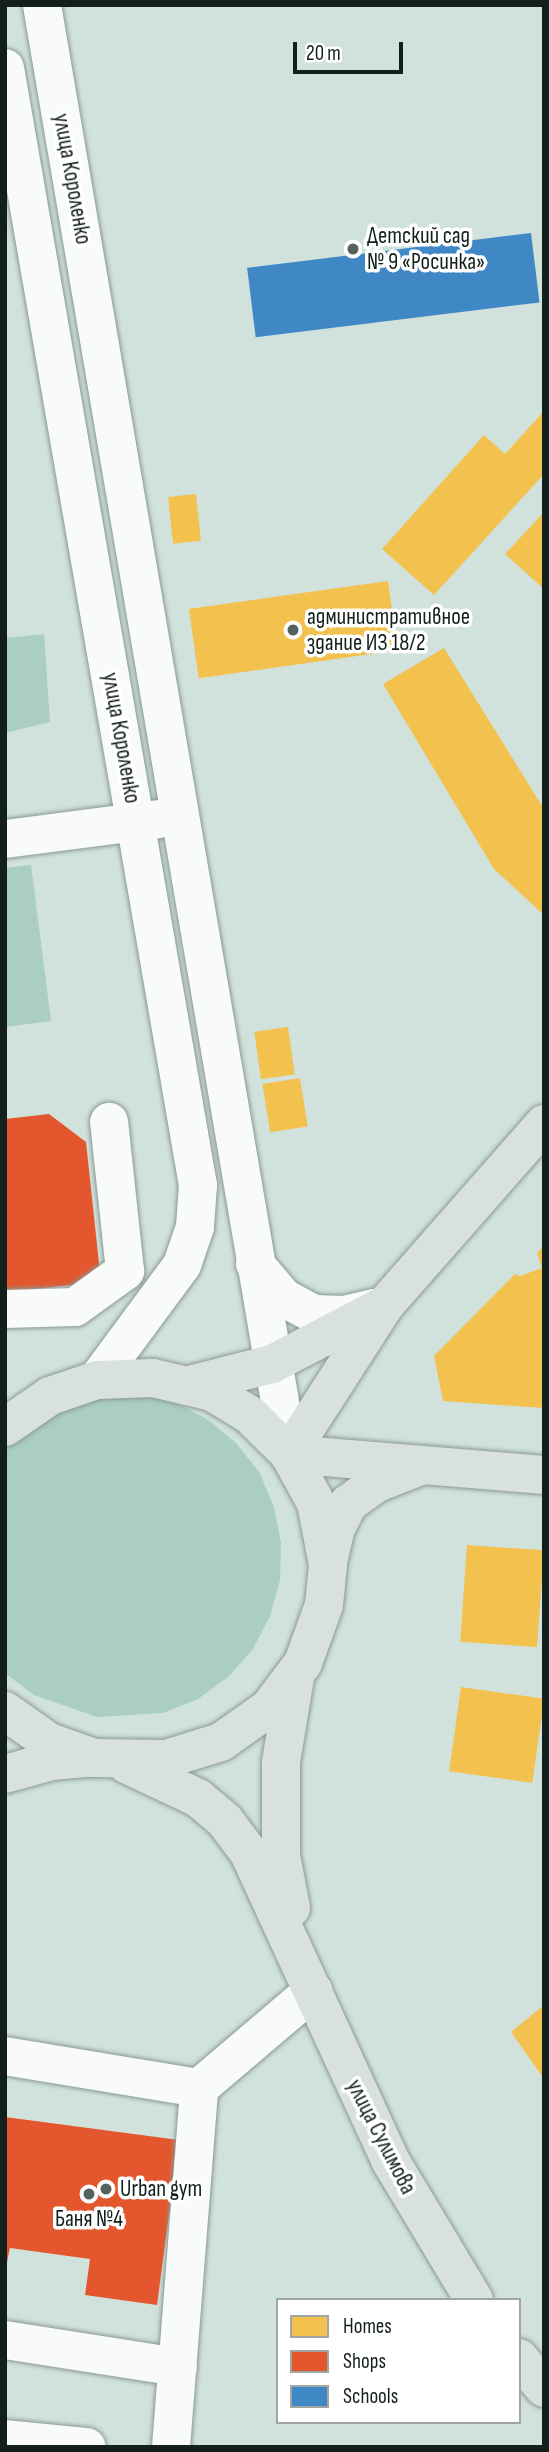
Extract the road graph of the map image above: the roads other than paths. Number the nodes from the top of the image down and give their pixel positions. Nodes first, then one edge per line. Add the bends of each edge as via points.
1 (42, 5) edge
2 (5, 68) edge
3 (183, 816) junction
4 (136, 822) junction
5 (5, 839) edge
6 (109, 1122) dead end
7 (540, 1136) edge
8 (255, 1264) junction
9 (385, 1306) junction
10 (5, 1309) edge
11 (272, 1364) junction
12 (97, 1380) junction
13 (190, 1385) junction
14 (13, 1415) edge
15 (289, 1454) junction
16 (428, 1464) junction
17 (544, 1475) edge
18 (328, 1565) junction
19 (295, 1676) junction
20 (5, 1711) edge
21 (107, 1760) junction
22 (5, 1774) edge
23 (308, 1978) junction
24 (5, 2056) edge
25 (199, 2088) junction
26 (473, 2298) edge
27 (5, 2340) edge
28 (521, 2360) edge
29 (178, 2367) junction
30 (544, 2388) edge
31 (5, 2439) edge
32 (77, 2446) edge
33 (171, 2447) edge

1 - 3 street, улица Короленко
2 - 4 street, улица Короленко
3 - 4 street
3 - 8 street, улица Короленко
4 - 5 street
4 - 12 street, улица Короленко via 197,1195 195,1227 182,1265
6 - 10 street via 125,1271 75,1307
7 - 9 main road
8 - 9 street via 284,1298 314,1314 344,1315
8 - 11 street, улица Короленко
9 - 11 main road
9 - 15 main road
11 - 13 main road
11 - 15 street, улица Короленко
12 - 13 main road via 153,1378
12 - 14 main road
13 - 15 main road via 250,1415
15 - 16 main road
15 - 18 main road via 316,1503
16 - 17 main road
16 - 18 main road via 377,1483 349,1503 336,1528
18 - 19 main road via 324,1605
19 - 21 main road via 269,1708 221,1742 166,1759
19 - 23 main road, улица Сулимова via 281,1762 281,1855
20 - 21 main road, улица Сулимова via 49,1742
21 - 22 main road via 52,1761
21 - 23 main road, улица Сулимова via 198,1798 225,1821 249,1853
23 - 25 street
23 - 26 main road, улица Сулимова via 390,2160
24 - 25 street
25 - 29 street
27 - 29 street
28 - 30 main road
29 - 33 street
31 - 32 street

